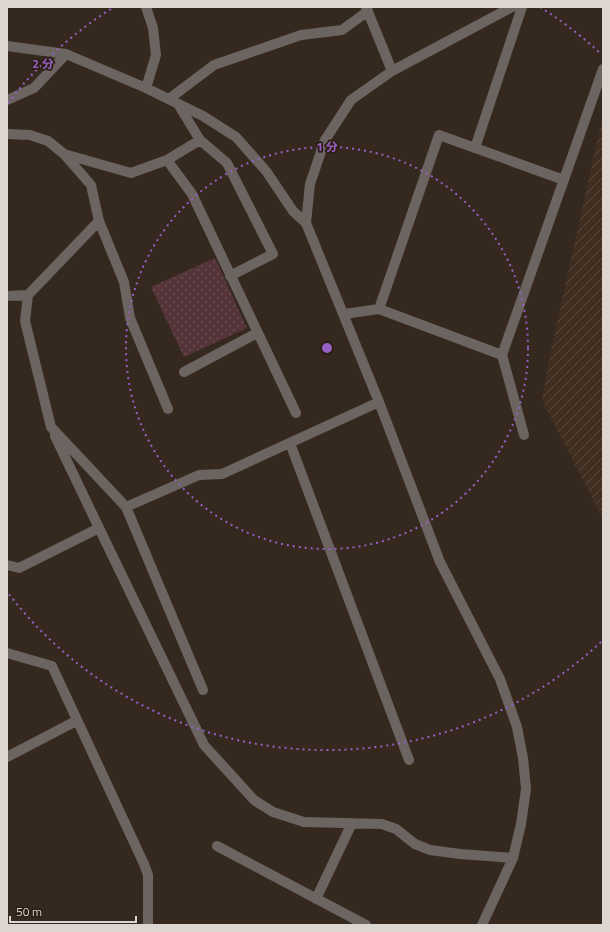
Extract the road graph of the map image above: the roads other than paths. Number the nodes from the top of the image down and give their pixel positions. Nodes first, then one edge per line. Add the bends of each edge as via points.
1 (146, 7) edge
2 (512, 7) edge
3 (522, 7) edge
4 (367, 9) edge
5 (7, 46) edge
6 (22, 48) junction
7 (7, 51) edge
8 (66, 54) junction
9 (603, 69) edge
10 (392, 71) junction
11 (146, 88) junction
12 (7, 100) edge
13 (173, 102) junction
14 (7, 134) edge
15 (200, 140) junction
16 (475, 148) junction
17 (64, 154) junction
18 (167, 160) junction
19 (564, 180) junction
20 (99, 221) junction
21 (306, 222) junction
22 (230, 276) junction
23 (28, 295) junction
24 (7, 296) edge
25 (378, 309) junction
26 (344, 314) junction
27 (258, 333) junction
28 (502, 355) junction
29 (184, 372) dead end
30 (379, 402) junction
31 (168, 409) dead end
32 (296, 413) dead end
33 (51, 427) junction
34 (524, 435) dead end
35 (290, 443) junction
36 (126, 507) junction
37 (99, 528) junction
38 (7, 565) edge
39 (7, 653) edge
40 (203, 690) dead end
41 (76, 721) junction
42 (7, 757) edge
43 (409, 760) dead end
44 (352, 823) junction
45 (217, 846) dead end
46 (513, 858) junction
47 (316, 899) junction
48 (148, 925) edge
49 (366, 925) edge
50 (482, 925) edge

1 - 11 street via 153,28 156,55
2 - 10 street
3 - 16 street
4 - 10 street
4 - 13 street via 342,30 301,35 214,65
5 - 6 street
6 - 7 street
6 - 8 street
8 - 11 street
8 - 12 street via 34,88
9 - 19 street
10 - 21 street via 351,100 325,140 310,184
11 - 13 street
13 - 15 street
13 - 21 street via 203,116 236,137 266,171 293,211
14 - 17 street via 30,135 48,141
15 - 18 street
15 - 22 street via 227,163 272,254
16 - 19 street
16 - 25 street via 438,135
17 - 18 street via 131,173
17 - 20 street via 91,185
18 - 22 street via 192,194
19 - 28 street
20 - 23 street
20 - 31 street via 124,282 130,318
21 - 26 street
22 - 27 street
23 - 24 street
23 - 33 street via 25,321
25 - 26 street
25 - 28 street
26 - 30 street
27 - 29 street
27 - 32 street
28 - 34 street
30 - 35 street
30 - 46 street via 440,562 500,679 517,727 526,789
33 - 36 street
33 - 37 street
35 - 36 street via 222,474 199,475
35 - 43 street
36 - 40 street
37 - 38 street via 19,568
37 - 44 street via 204,745 254,800 273,812 304,822
39 - 41 street via 52,666
41 - 42 street
41 - 48 street via 148,875
44 - 46 street via 382,824 396,829 415,844 430,850
44 - 47 street
45 - 47 street
46 - 50 street
47 - 49 street

